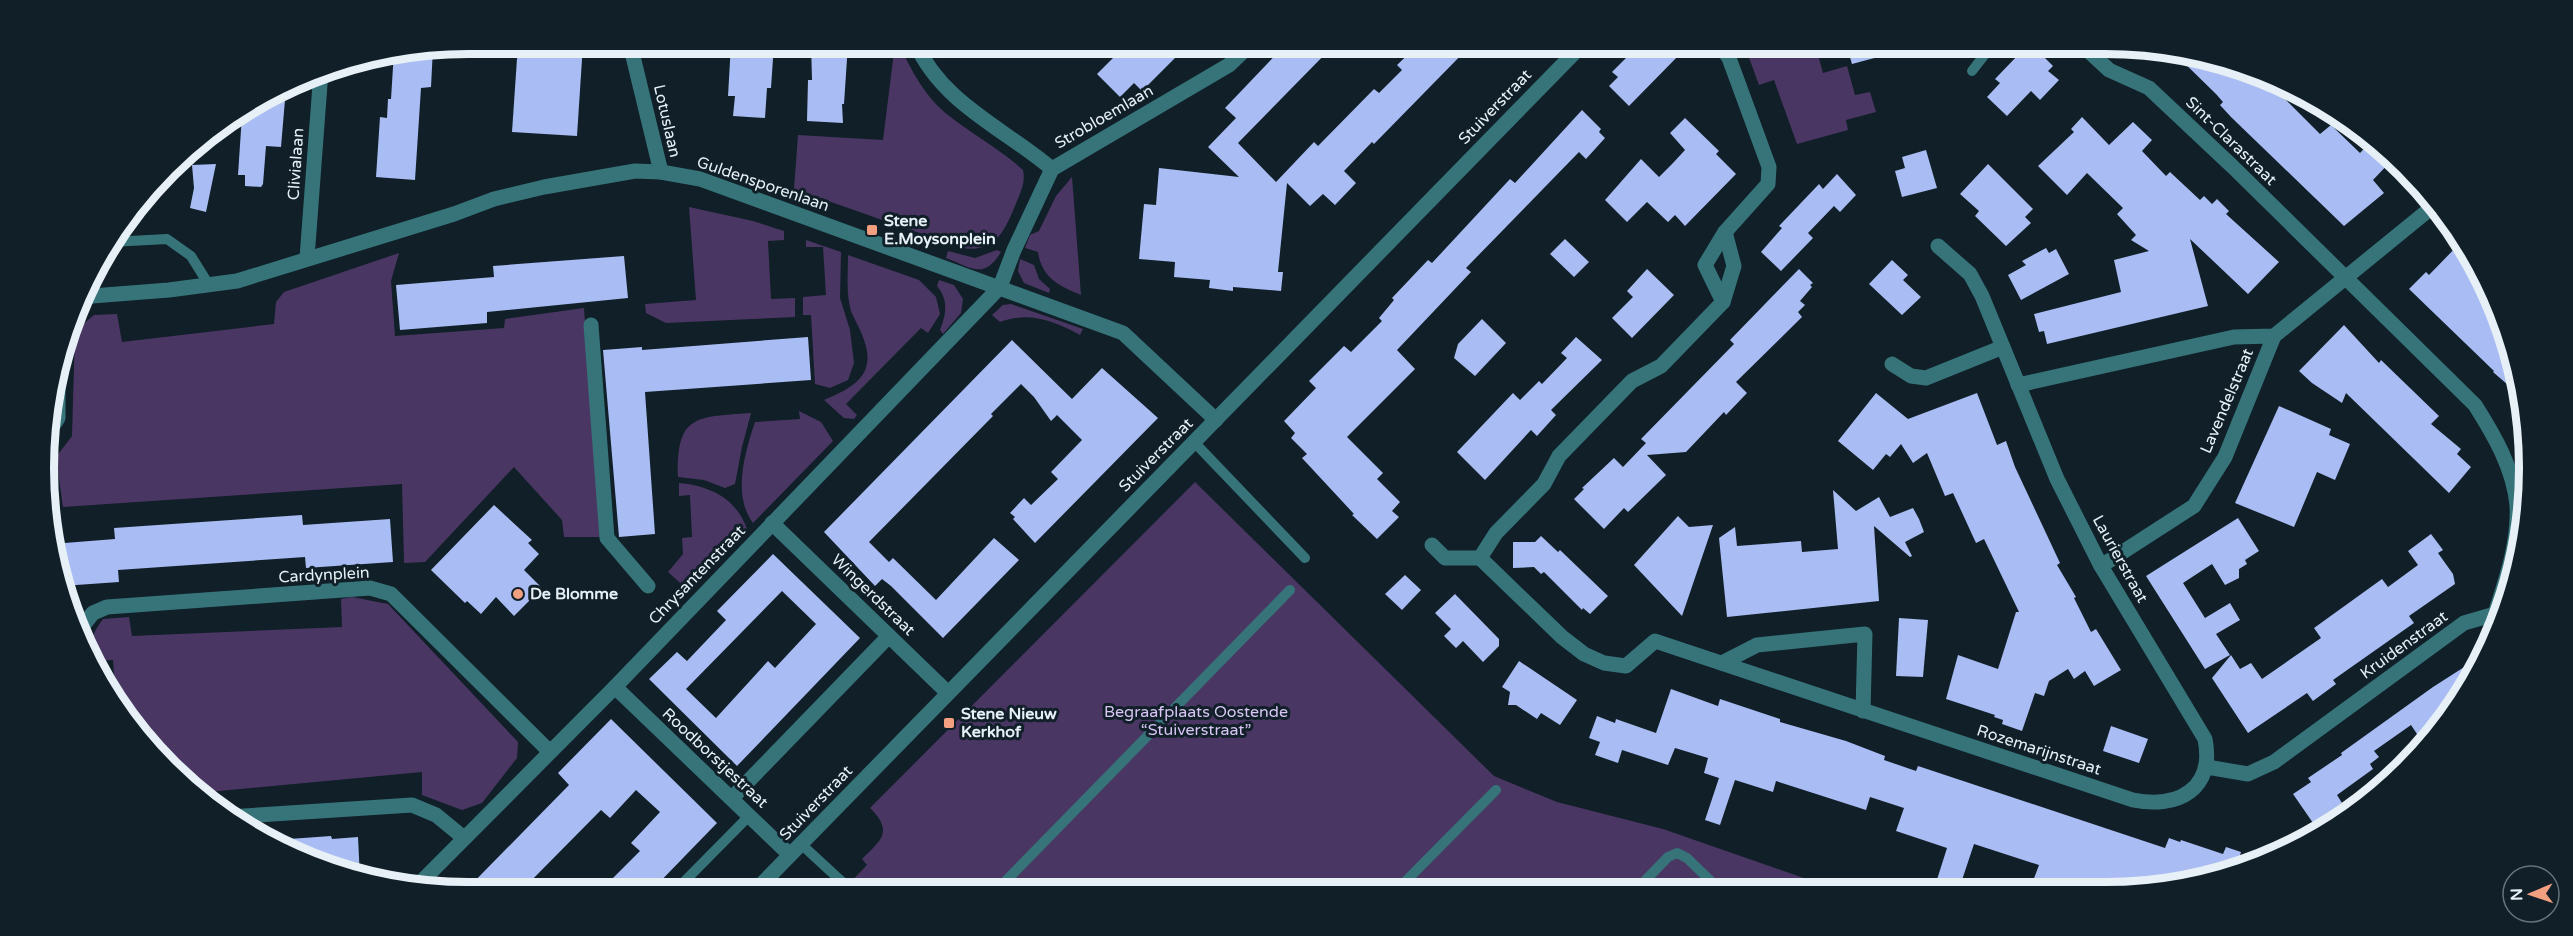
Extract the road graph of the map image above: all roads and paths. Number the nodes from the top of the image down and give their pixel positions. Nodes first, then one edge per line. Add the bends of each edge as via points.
1 (632, 54) edge
2 (922, 54) edge
3 (1241, 54) edge
4 (1573, 54) edge
5 (1725, 54) edge
6 (1985, 54) edge
7 (2092, 54) edge
8 (1972, 71) dead end
9 (320, 82) edge
10 (1052, 169) junction
11 (661, 172) junction
12 (2428, 210) edge
13 (1725, 232) junction
14 (122, 241) edge
15 (1938, 246) dead end
16 (307, 258) junction
17 (2345, 278) junction
18 (209, 285) junction
19 (1000, 287) junction
20 (92, 296) edge
21 (1723, 302) junction
22 (591, 325) dead end
23 (2274, 336) junction
24 (2003, 347) junction
25 (1892, 364) dead end
26 (2018, 384) junction
27 (1216, 420) junction
28 (1194, 442) junction
29 (2518, 493) edge
30 (772, 523) junction
31 (1432, 545) dead end
32 (1305, 558) dead end
33 (1480, 558) junction
34 (2101, 566) junction
35 (648, 586) dead end
36 (1290, 590) dead end
37 (2491, 617) edge
38 (85, 623) edge
39 (889, 636) junction
40 (1722, 663) junction
41 (615, 687) junction
42 (948, 693) junction
43 (1863, 711) junction
44 (549, 751) junction
45 (2207, 767) junction
46 (1496, 790) dead end
47 (732, 798) junction
48 (750, 815) junction
49 (244, 816) edge
50 (464, 838) junction
51 (796, 850) junction
52 (424, 879) edge
53 (684, 882) edge
54 (764, 882) edge
55 (839, 882) edge
56 (1005, 882) edge
57 (1406, 882) edge
58 (1644, 882) edge
59 (1712, 882) edge

1 - 11 street, Lotuslaan
2 - 10 street via 937,80 960,103
3 - 10 street, Strobloemlaan via 1229,65
4 - 27 street, Stuiverstraat
5 - 13 street via 1769,167 1768,184
6 - 8 lane
7 - 17 street, Sint-Clarastraat via 2109,70 2149,88
9 - 16 street, Clivialaan
10 - 19 street, Strobloemlaan
11 - 16 street, Guldensporenlaan via 635,171 494,199
11 - 19 street, Guldensporenlaan via 700,179
12 - 17 street, Lavendelstraat
13 - 21 street via 1734,266
13 - 21 street via 1704,266
14 - 18 lane via 167,239 191,256
15 - 24 street, Laurierstraat via 1970,274
16 - 18 street, Guldensporenlaan via 237,281
17 - 23 street, Lavendelstraat
17 - 29 street, Kruidenstraat via 2475,405 2492,432
18 - 20 street, Guldensporenlaan
19 - 27 street, Guldensporenlaan via 1123,333
19 - 30 street, Chrysantenstraat
21 - 33 street via 1661,366 1632,381 1559,456 1544,484 1496,533
22 - 35 street via 607,538
23 - 26 street, Lavendelstraat via 2234,337
23 - 34 street, Lavendelstraat via 2225,457 2194,506
24 - 25 street via 1926,378 1911,376
24 - 26 street, Laurierstraat
26 - 34 street, Laurierstraat via 2057,479
27 - 28 street, Stuiverstraat
28 - 32 lane
28 - 42 street, Stuiverstraat
30 - 39 street, Wingerdstraat
30 - 41 street, Chrysantenstraat
31 - 33 street via 1445,558
33 - 40 street, Rozemarijnstraat via 1562,637 1604,663 1626,666 1655,641
34 - 45 street, Laurierstraat via 2205,739
36 - 56 lane
37 - 45 street, Kruidenstraat via 2464,623 2274,762 2248,774
38 - 44 street, Cardynplein via 93,613 107,607 380,590 391,594 432,633
39 - 42 street, Wingerdstraat
39 - 47 street
40 - 43 street, Rozemarijnstraat
40 - 43 street via 1757,645 1865,634
41 - 44 street, Chrysantenstraat
41 - 47 street, Roodborstjestraat
42 - 51 street, Stuiverstraat
43 - 45 street, Rozemarijnstraat via 2142,802 2170,802 2184,796
44 - 50 street, Chrysantenstraat
46 - 57 lane
47 - 48 street, Roodborstjestraat
48 - 51 street, Roodborstjestraat
48 - 53 lane
49 - 50 street via 412,805 436,815
50 - 52 street, Chrysantenstraat
51 - 54 street, Stuiverstraat
51 - 55 lane
58 - 59 lane via 1677,853 1688,858

